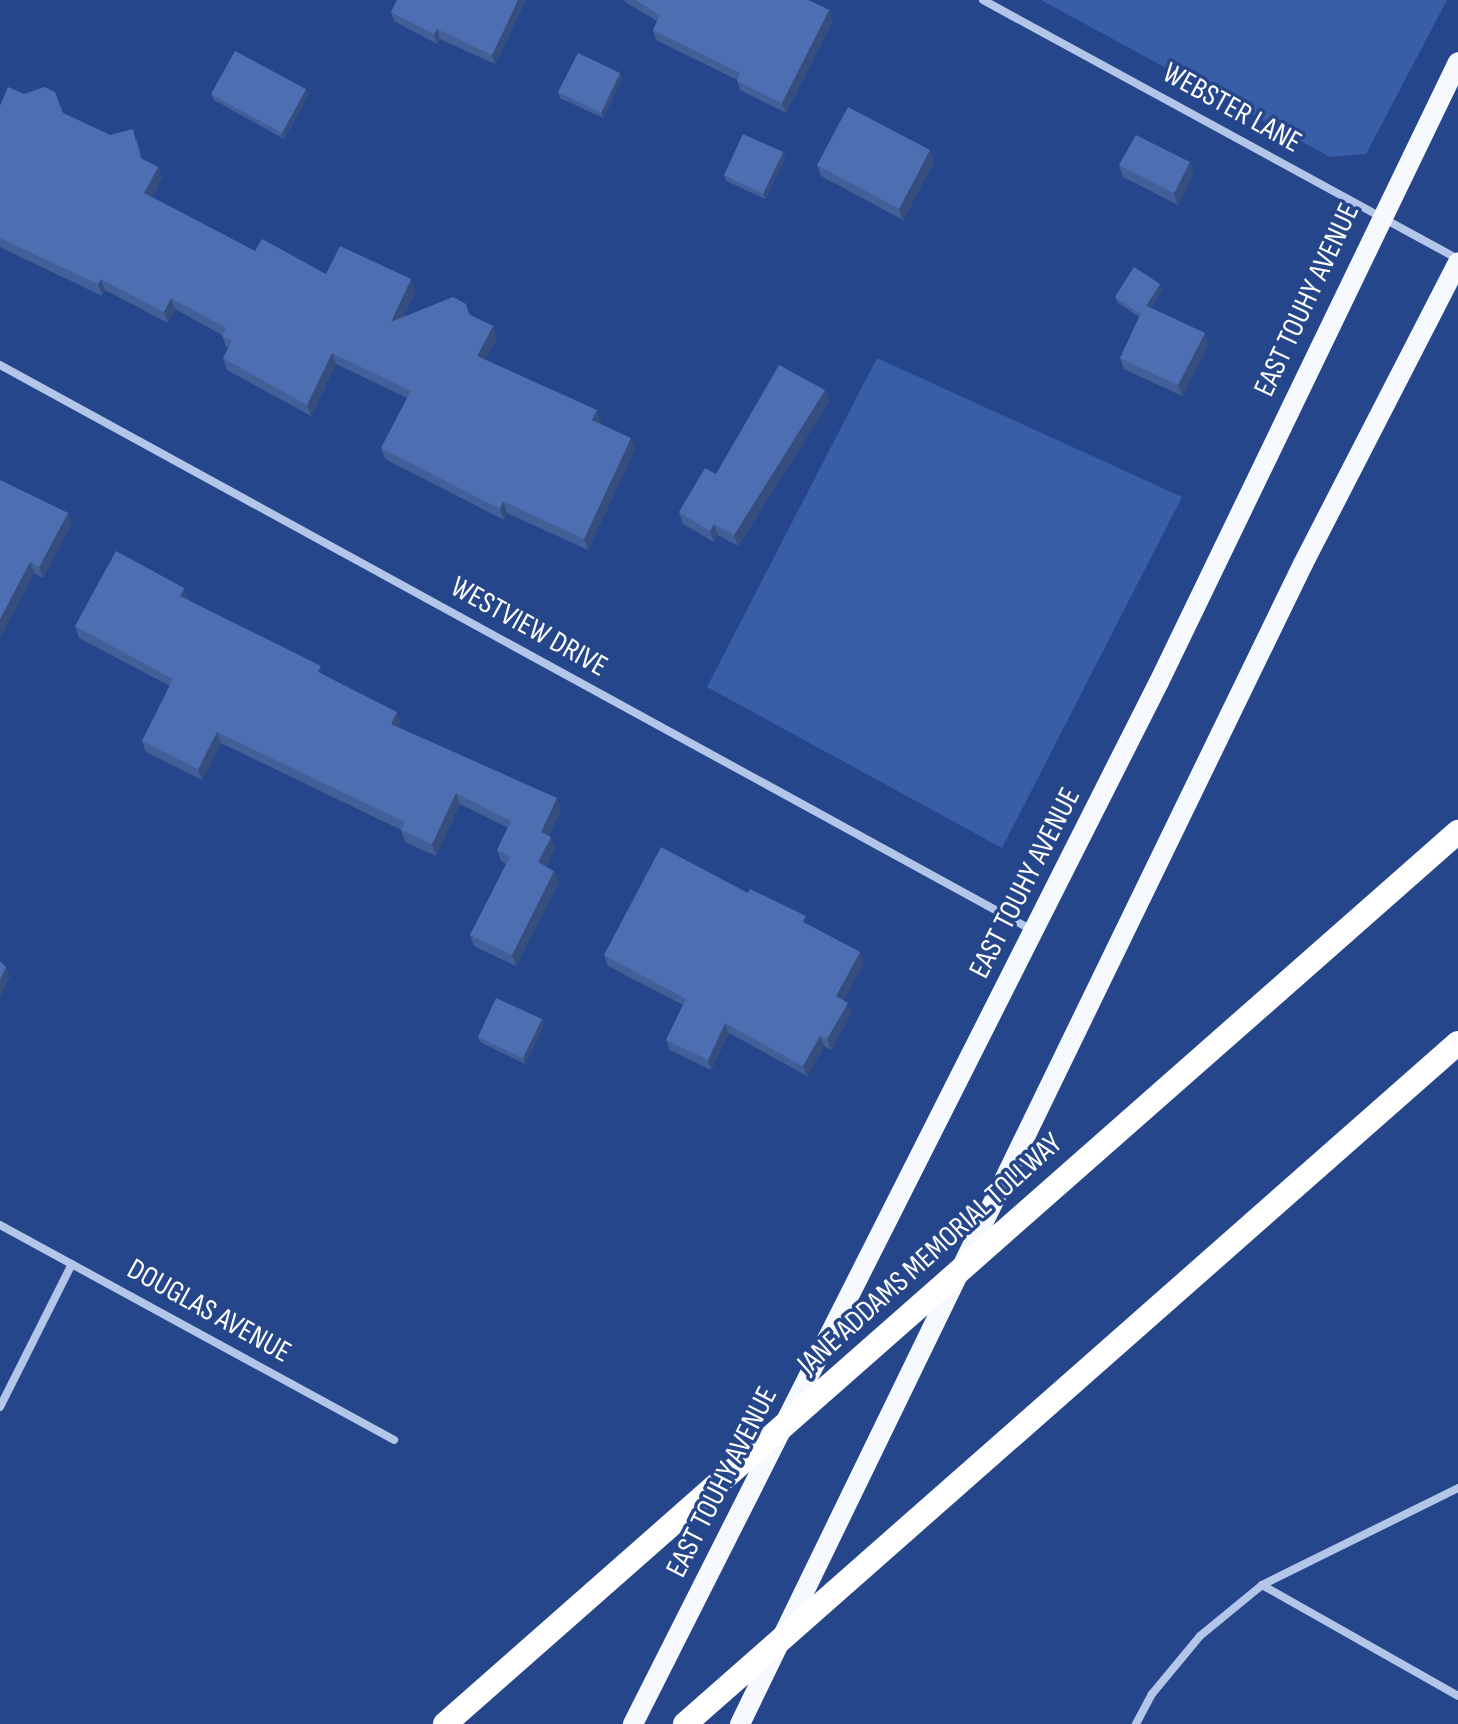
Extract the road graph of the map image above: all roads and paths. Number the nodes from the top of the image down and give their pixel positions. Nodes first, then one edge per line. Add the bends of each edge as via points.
1 (983, 0) edge
2 (1458, 62) edge
3 (1380, 216) junction
4 (1458, 261) edge
5 (0, 365) edge
6 (1458, 832) edge
7 (1035, 931) junction
8 (1458, 1043) edge
9 (0, 1225) edge
10 (72, 1264) junction
11 (0, 1407) edge
12 (394, 1440) dead end
13 (1458, 1488) edge
14 (1262, 1585) junction
15 (1458, 1696) edge
16 (445, 1724) edge
17 (633, 1724) edge
18 (685, 1724) edge
19 (740, 1724) edge
20 (1136, 1724) edge

1 - 3 street, WEBSTER LANE
2 - 3 main road, EAST TOUHY AVENUE
3 - 4 street, WEBSTER LANE
3 - 7 main road, EAST TOUHY AVENUE
4 - 19 main road via 1303,564
5 - 7 street, WESTVIEW DRIVE
6 - 16 highway, JANE ADDAMS MEMORIAL TOLLWAY
7 - 17 main road, EAST TOUHY AVENUE
8 - 18 highway
9 - 10 street, DOUGLAS AVENUE
10 - 11 street
10 - 12 street, DOUGLAS AVENUE
13 - 14 street
14 - 15 street
14 - 20 street via 1200,1636 1152,1694

